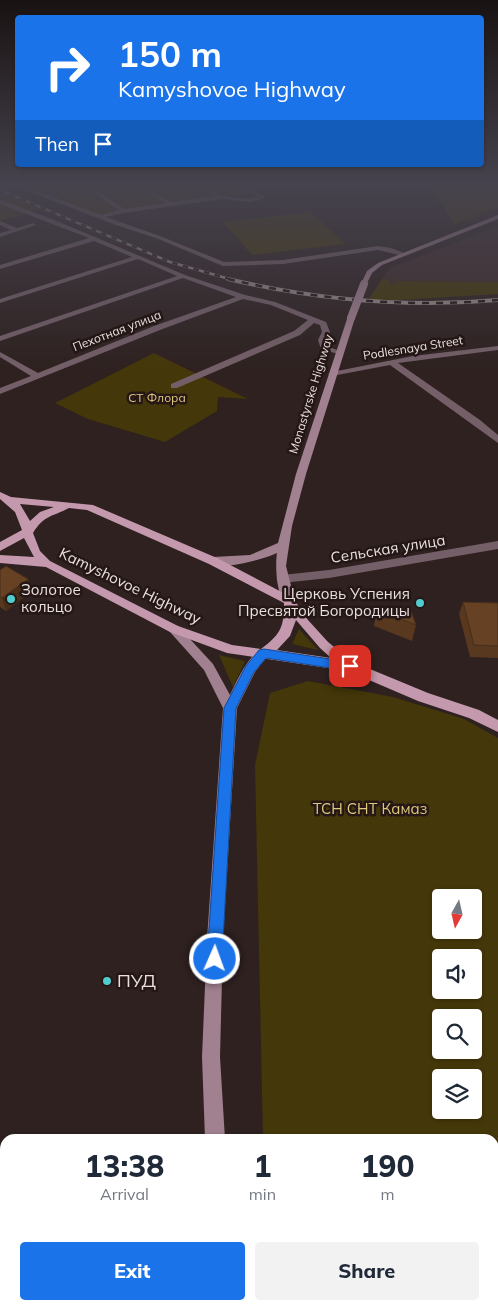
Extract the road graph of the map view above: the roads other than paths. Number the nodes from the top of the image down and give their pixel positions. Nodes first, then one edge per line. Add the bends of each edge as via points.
1 (67, 247) edge
2 (114, 247) edge
3 (183, 247) edge
4 (421, 247) edge
5 (404, 254) junction
6 (138, 257) junction
7 (0, 267) edge
8 (183, 276) junction
9 (243, 297) junction
10 (0, 301) edge
11 (313, 320) junction
12 (0, 339) edge
13 (498, 348) edge
14 (338, 352) junction
15 (0, 354) edge
16 (391, 362) junction
17 (332, 374) junction
18 (38, 376) junction
19 (174, 386) dead end
20 (0, 391) edge
21 (498, 440) edge
22 (0, 495) edge
23 (10, 500) junction
24 (80, 506) junction
25 (29, 531) junction
26 (285, 544) junction
27 (498, 545) edge
28 (0, 547) edge
29 (0, 559) edge
30 (213, 561) junction
31 (49, 564) junction
32 (282, 579) junction
33 (289, 601) junction
34 (174, 628) junction
35 (264, 653) junction
36 (350, 666) junction
37 (230, 708) junction
38 (474, 714) junction
39 (498, 717) edge
40 (498, 726) edge
41 (215, 1134) edge

1 - 7 street
2 - 6 street
3 - 5 street via 224,264 283,262 378,248
4 - 5 main road, Monastyrske Highway
5 - 14 main road, Monastyrske Highway, bridge via 369,272
6 - 8 street
6 - 10 street
8 - 9 street
8 - 12 street
9 - 11 street via 273,303
9 - 18 street, Пехотная улица
11 - 14 street via 323,324 326,332 322,340 324,346
11 - 19 street via 297,333
13 - 16 street, Podlesnaya Street
14 - 17 main road, Monastyrske Highway
15 - 18 street
16 - 17 street, Podlesnaya Street
16 - 21 street
17 - 26 main road, Monastyrske Highway via 300,476
18 - 20 street, Пехотная улица
22 - 23 main road
23 - 24 main road
23 - 25 main road via 25,517
24 - 25 main road via 44,514
24 - 30 main road via 89,507
25 - 28 main road
25 - 31 main road via 28,540 35,555
26 - 30 main road via 253,559
26 - 32 main road, Monastyrske Highway via 281,561
27 - 32 street, Сельская улица
29 - 31 main road, Kamyshovoe Highway
30 - 33 main road
31 - 34 main road, Kamyshovoe Highway
32 - 33 main road, Monastyrske Highway
33 - 35 main road, Monastyrske Highway via 291,618 285,635
33 - 36 main road via 324,646
34 - 35 main road, Kamyshovoe Highway via 231,650
34 - 37 main road via 210,667
35 - 36 main road, Kamyshovoe Highway
35 - 37 main road via 250,669
36 - 38 main road, Kamyshovoe Highway
37 - 41 main road via 215,939 211,1058
38 - 39 main road, Kamyshovoe Highway
38 - 40 main road, Kamyshovoe Highway

